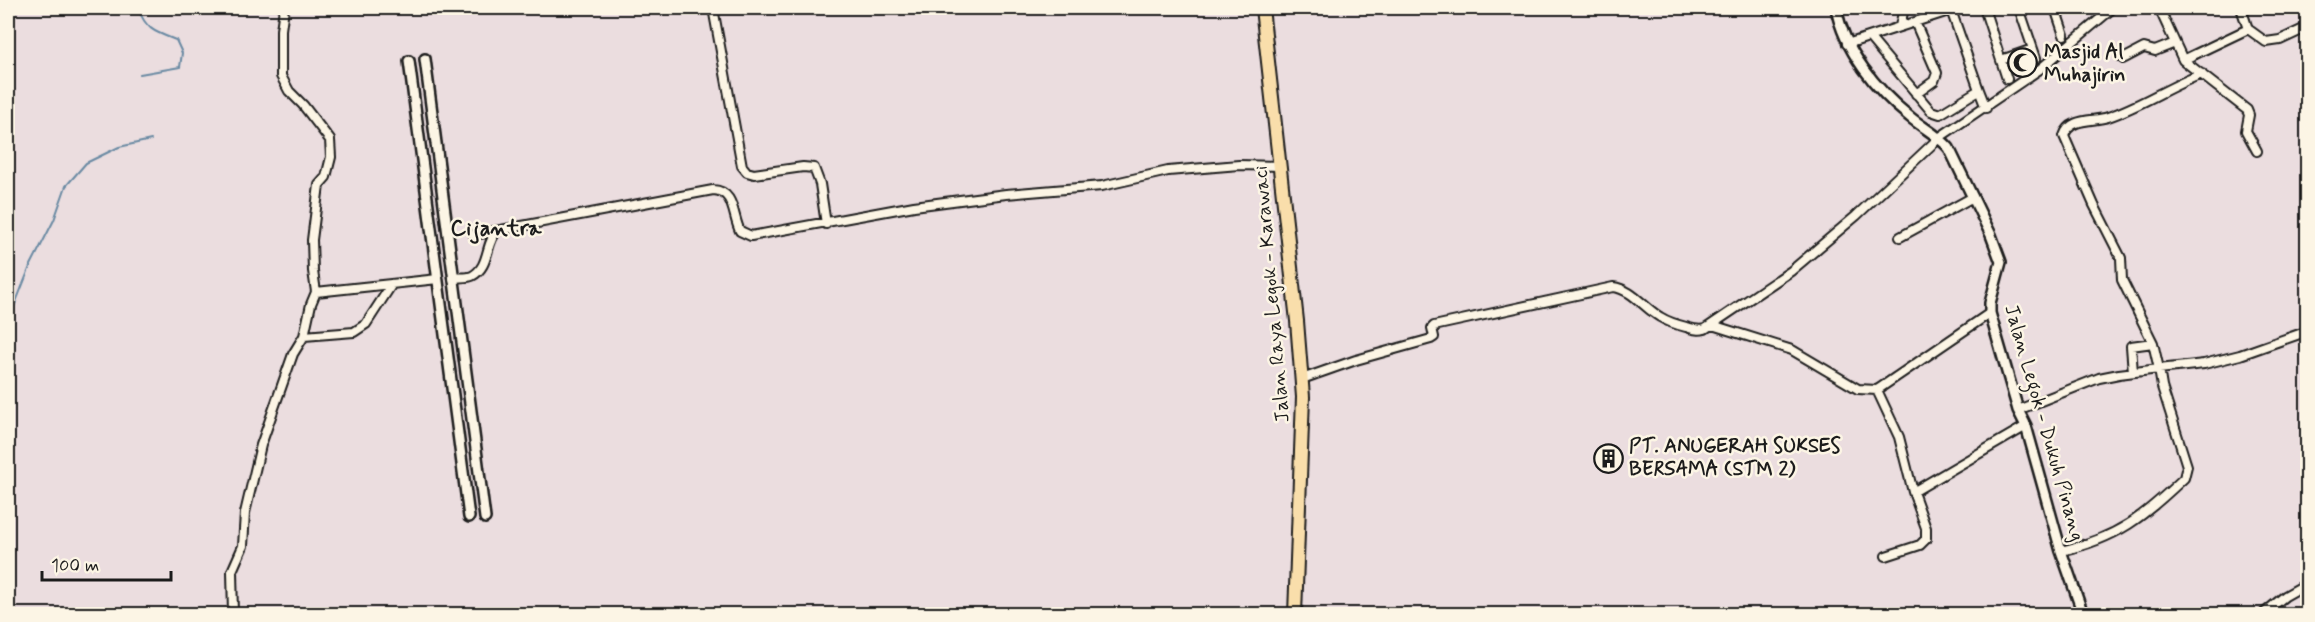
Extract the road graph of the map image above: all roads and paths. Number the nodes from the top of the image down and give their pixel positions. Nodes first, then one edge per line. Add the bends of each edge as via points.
1 (284, 8) edge
2 (713, 8) edge
3 (1262, 8) edge
4 (1836, 8) edge
5 (1904, 8) edge
6 (1984, 8) edge
7 (2019, 8) edge
8 (2055, 8) edge
9 (2113, 8) edge
10 (2159, 8) edge
11 (2241, 8) edge
12 (1955, 9) edge
13 (1915, 22) junction
14 (1900, 26) junction
15 (2307, 27) edge
16 (2248, 29) junction
17 (2064, 35) dead end
18 (1869, 37) junction
19 (2175, 43) junction
20 (1847, 44) junction
21 (2033, 49) junction
22 (2036, 58) dead end
23 (2123, 58) dead end
24 (425, 59) dead end
25 (2001, 60) junction
26 (2183, 60) junction
27 (409, 61) dead end
28 (2202, 74) junction
29 (2007, 80) dead end
30 (1979, 90) junction
31 (1916, 94) junction
32 (1986, 108) junction
33 (1940, 137) junction
34 (2257, 152) dead end
35 (1280, 166) junction
36 (440, 177) junction
37 (425, 179) junction
38 (1973, 197) junction
39 (826, 224) junction
40 (498, 230) junction
41 (474, 235) dead end
42 (1900, 237) dead end
43 (453, 278) junction
44 (438, 279) junction
45 (393, 284) junction
46 (316, 292) junction
47 (1990, 313) junction
48 (1712, 325) junction
49 (2307, 331) edge
50 (304, 336) junction
51 (461, 340) junction
52 (446, 342) junction
53 (2153, 343) junction
54 (2159, 369) junction
55 (2133, 372) junction
56 (1302, 380) junction
57 (1877, 390) junction
58 (2018, 410) junction
59 (2026, 426) junction
60 (1913, 492) junction
61 (469, 517) dead end
62 (484, 518) dead end
63 (2061, 551) junction
64 (1886, 556) dead end
65 (2307, 583) edge
66 (233, 615) edge
67 (1295, 615) edge
68 (2084, 615) edge
69 (2263, 615) edge

1 - 46 street via 281,76 332,147 326,177 319,185 312,240
2 - 39 street via 742,166 754,174 803,166 814,168
3 - 35 main road, Jalan Raya Legok - Karawaci
4 - 20 street, Jalan Legok - Dukuh Pinang
5 - 14 street
6 - 25 street
7 - 21 street
8 - 17 street
9 - 32 street
10 - 19 street
11 - 16 street
12 - 13 street
12 - 30 street
13 - 14 street
13 - 31 street via 1937,73 1934,81
14 - 18 street
15 - 16 street via 2271,43
16 - 26 street
18 - 20 street
18 - 31 street
19 - 23 street via 2155,51 2144,48
19 - 26 street
20 - 33 street, Jalan Legok - Dukuh Pinang via 1896,106
21 - 22 street
21 - 25 street
24 - 36 street
25 - 29 street
26 - 28 street
27 - 37 street
28 - 34 street via 2247,110 2246,131
28 - 53 street via 2111,116 2074,123 2064,136 2121,258 2122,280
30 - 31 street via 1938,114
30 - 32 street
32 - 33 street
33 - 38 street, Jalan Legok - Dukuh Pinang via 1957,160
33 - 48 street via 1799,264
35 - 39 street via 1168,171 1102,186 935,203
35 - 56 main road, Jalan Raya Legok - Karawaci
36 - 37 street
36 - 43 street
37 - 44 street
38 - 42 street
38 - 47 street, Jalan Legok - Dukuh Pinang via 2001,262
39 - 40 street via 746,235 735,221 727,196 712,190
40 - 41 street
40 - 43 street via 490,238 484,264 472,276
43 - 51 street
44 - 45 street
44 - 52 street
45 - 46 street
45 - 50 street via 366,324 354,332
46 - 50 street
47 - 57 street
47 - 58 street, Jalan Legok - Dukuh Pinang
48 - 56 street via 1701,330 1660,318 1629,292 1614,287 1434,326 1431,339
48 - 57 street via 1792,350 1858,389
49 - 54 street via 2213,362
50 - 66 street via 293,354 261,445 245,513 243,546 232,571
51 - 52 street
51 - 62 street
52 - 61 street
53 - 54 street
53 - 55 street via 2131,346
54 - 55 street
54 - 63 street via 2187,466 2184,478 2140,518 2112,536
55 - 58 street via 2099,378
56 - 67 main road, Jalan Raya Legok - Karawaci via 1304,423
57 - 60 street via 1899,437
58 - 59 street, Jalan Legok - Dukuh Pinang
59 - 60 street
59 - 63 street, Jalan Legok - Dukuh Pinang
60 - 64 street via 1926,539 1920,545
63 - 68 street, Jalan Legok - Dukuh Pinang
65 - 69 street

